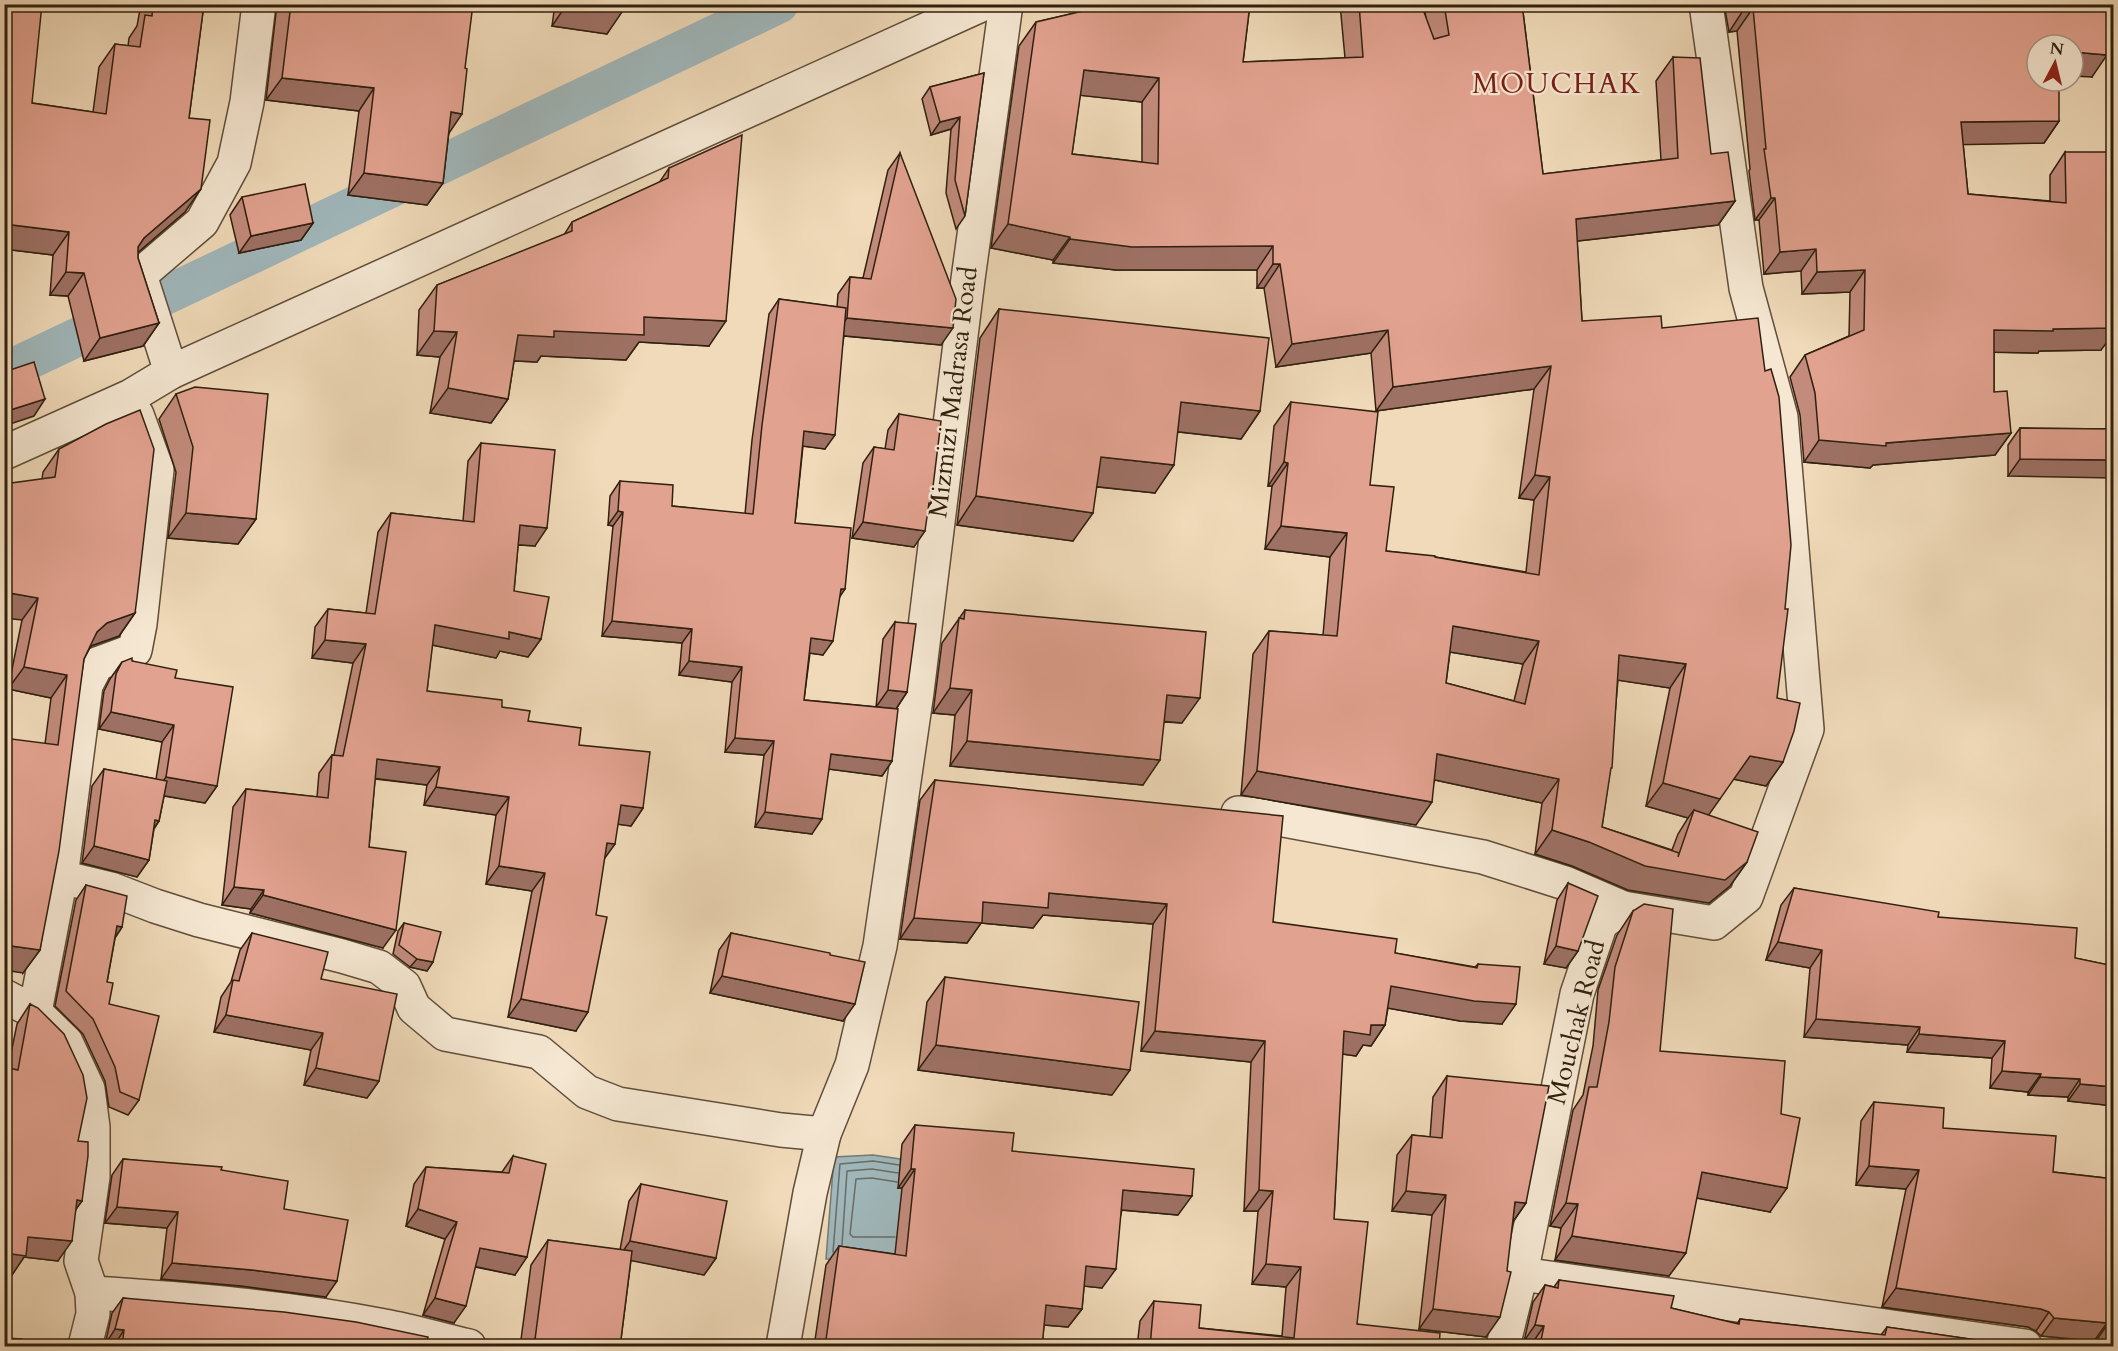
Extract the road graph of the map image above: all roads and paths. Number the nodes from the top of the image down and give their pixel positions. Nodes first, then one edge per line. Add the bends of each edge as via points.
1 (259, 4) edge
2 (982, 4) edge
3 (1006, 4) edge
4 (1706, 4) edge
5 (171, 372) junction
6 (131, 396) junction
7 (4, 453) edge
8 (1210, 810) edge
9 (61, 877) junction
10 (1623, 908) junction
11 (4, 996) edge
12 (34, 1011) junction
13 (824, 1134) junction
14 (1521, 1274) junction
15 (92, 1293) junction
16 (85, 1347) edge
17 (469, 1347) edge
18 (783, 1347) edge
19 (1503, 1347) edge
20 (2025, 1347) edge

1 - 5 street via 247,102 234,163 202,222 140,275
2 - 5 street
3 - 13 street, Mizmizi Madrasa Road via 968,279 916,781 852,1065
4 - 10 street, Mouchak Road via 1746,288 1781,417 1807,729 1746,897 1714,923
5 - 6 street
6 - 7 street
6 - 9 street via 157,470 140,624 135,650 97,664 86,685
8 - 10 street via 1257,815 1483,857 1565,883
9 - 12 street
9 - 13 street via 111,889 199,920 379,967 404,986 414,1008 446,1034 539,1052 587,1092 618,1104
10 - 14 street, Mouchak Road via 1601,923 1577,994
11 - 12 street
12 - 15 street via 66,1042 88,1089 93,1177 81,1261
13 - 18 street, Mizmizi Madrasa Road
14 - 19 street, Mouchak Road
14 - 20 street
15 - 16 street via 93,1314
15 - 17 street via 314,1313

